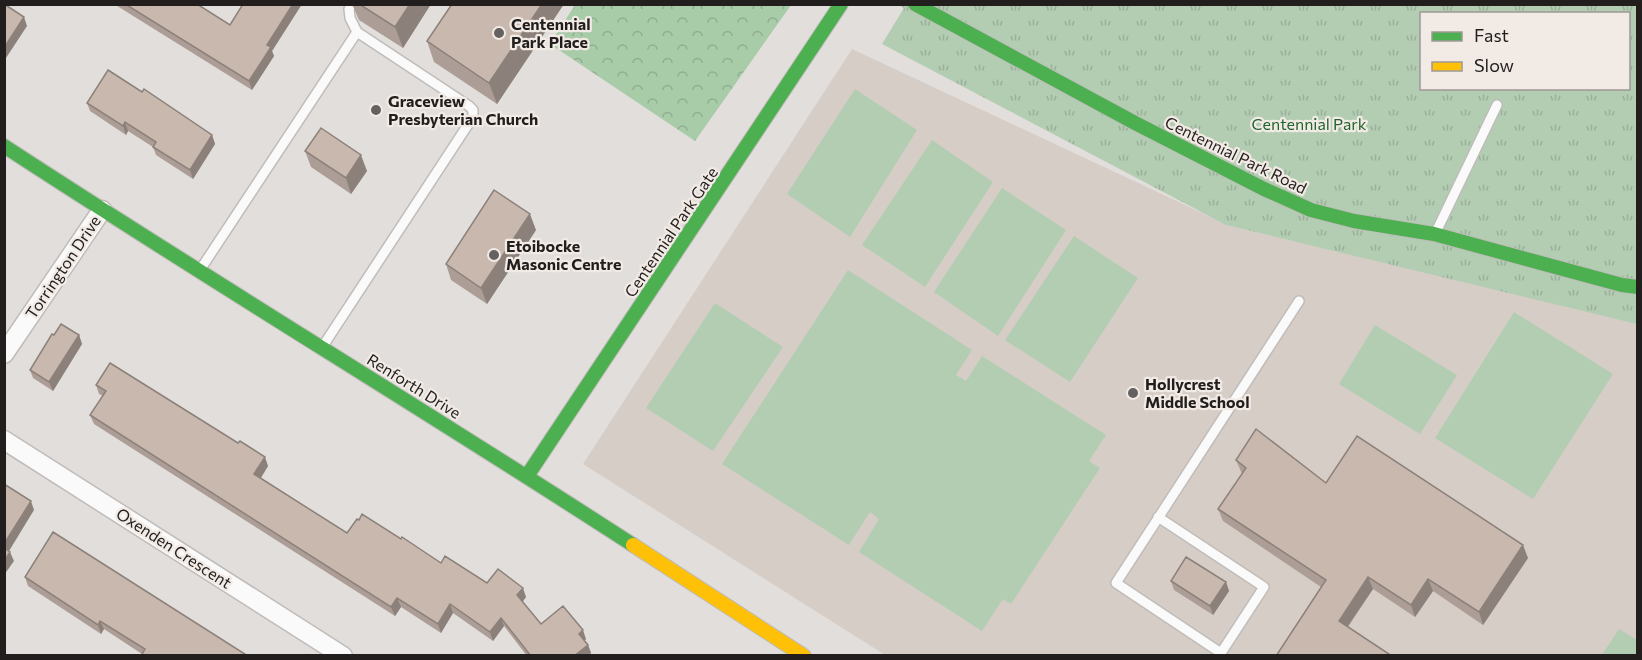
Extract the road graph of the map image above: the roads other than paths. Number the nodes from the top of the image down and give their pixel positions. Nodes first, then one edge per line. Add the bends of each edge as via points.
1 (352, 4) edge
2 (841, 4) edge
3 (915, 4) edge
4 (357, 32) junction
5 (1497, 105) dead end
6 (4, 146) edge
7 (102, 210) junction
8 (1434, 234) junction
9 (199, 271) junction
10 (1638, 287) edge
11 (1299, 301) dead end
12 (322, 348) junction
13 (4, 354) edge
14 (4, 440) edge
15 (527, 476) junction
16 (1158, 517) junction
17 (1220, 654) edge
18 (343, 656) edge
19 (804, 656) edge

1 - 4 lane via 350,18
2 - 15 street, Centennial Park Gate
3 - 8 street, Centennial Park Road via 1136,123 1311,210
4 - 9 lane
4 - 12 lane via 473,110
5 - 8 lane
6 - 7 street, Renforth Drive
7 - 9 street, Renforth Drive
7 - 13 street, Torrington Drive
8 - 10 street, Centennial Park Road
9 - 12 street, Renforth Drive
11 - 16 lane
12 - 15 street, Renforth Drive
14 - 18 street, Oxenden Crescent
15 - 19 street, Renforth Drive
16 - 17 lane via 1116,584
16 - 17 lane via 1264,587

